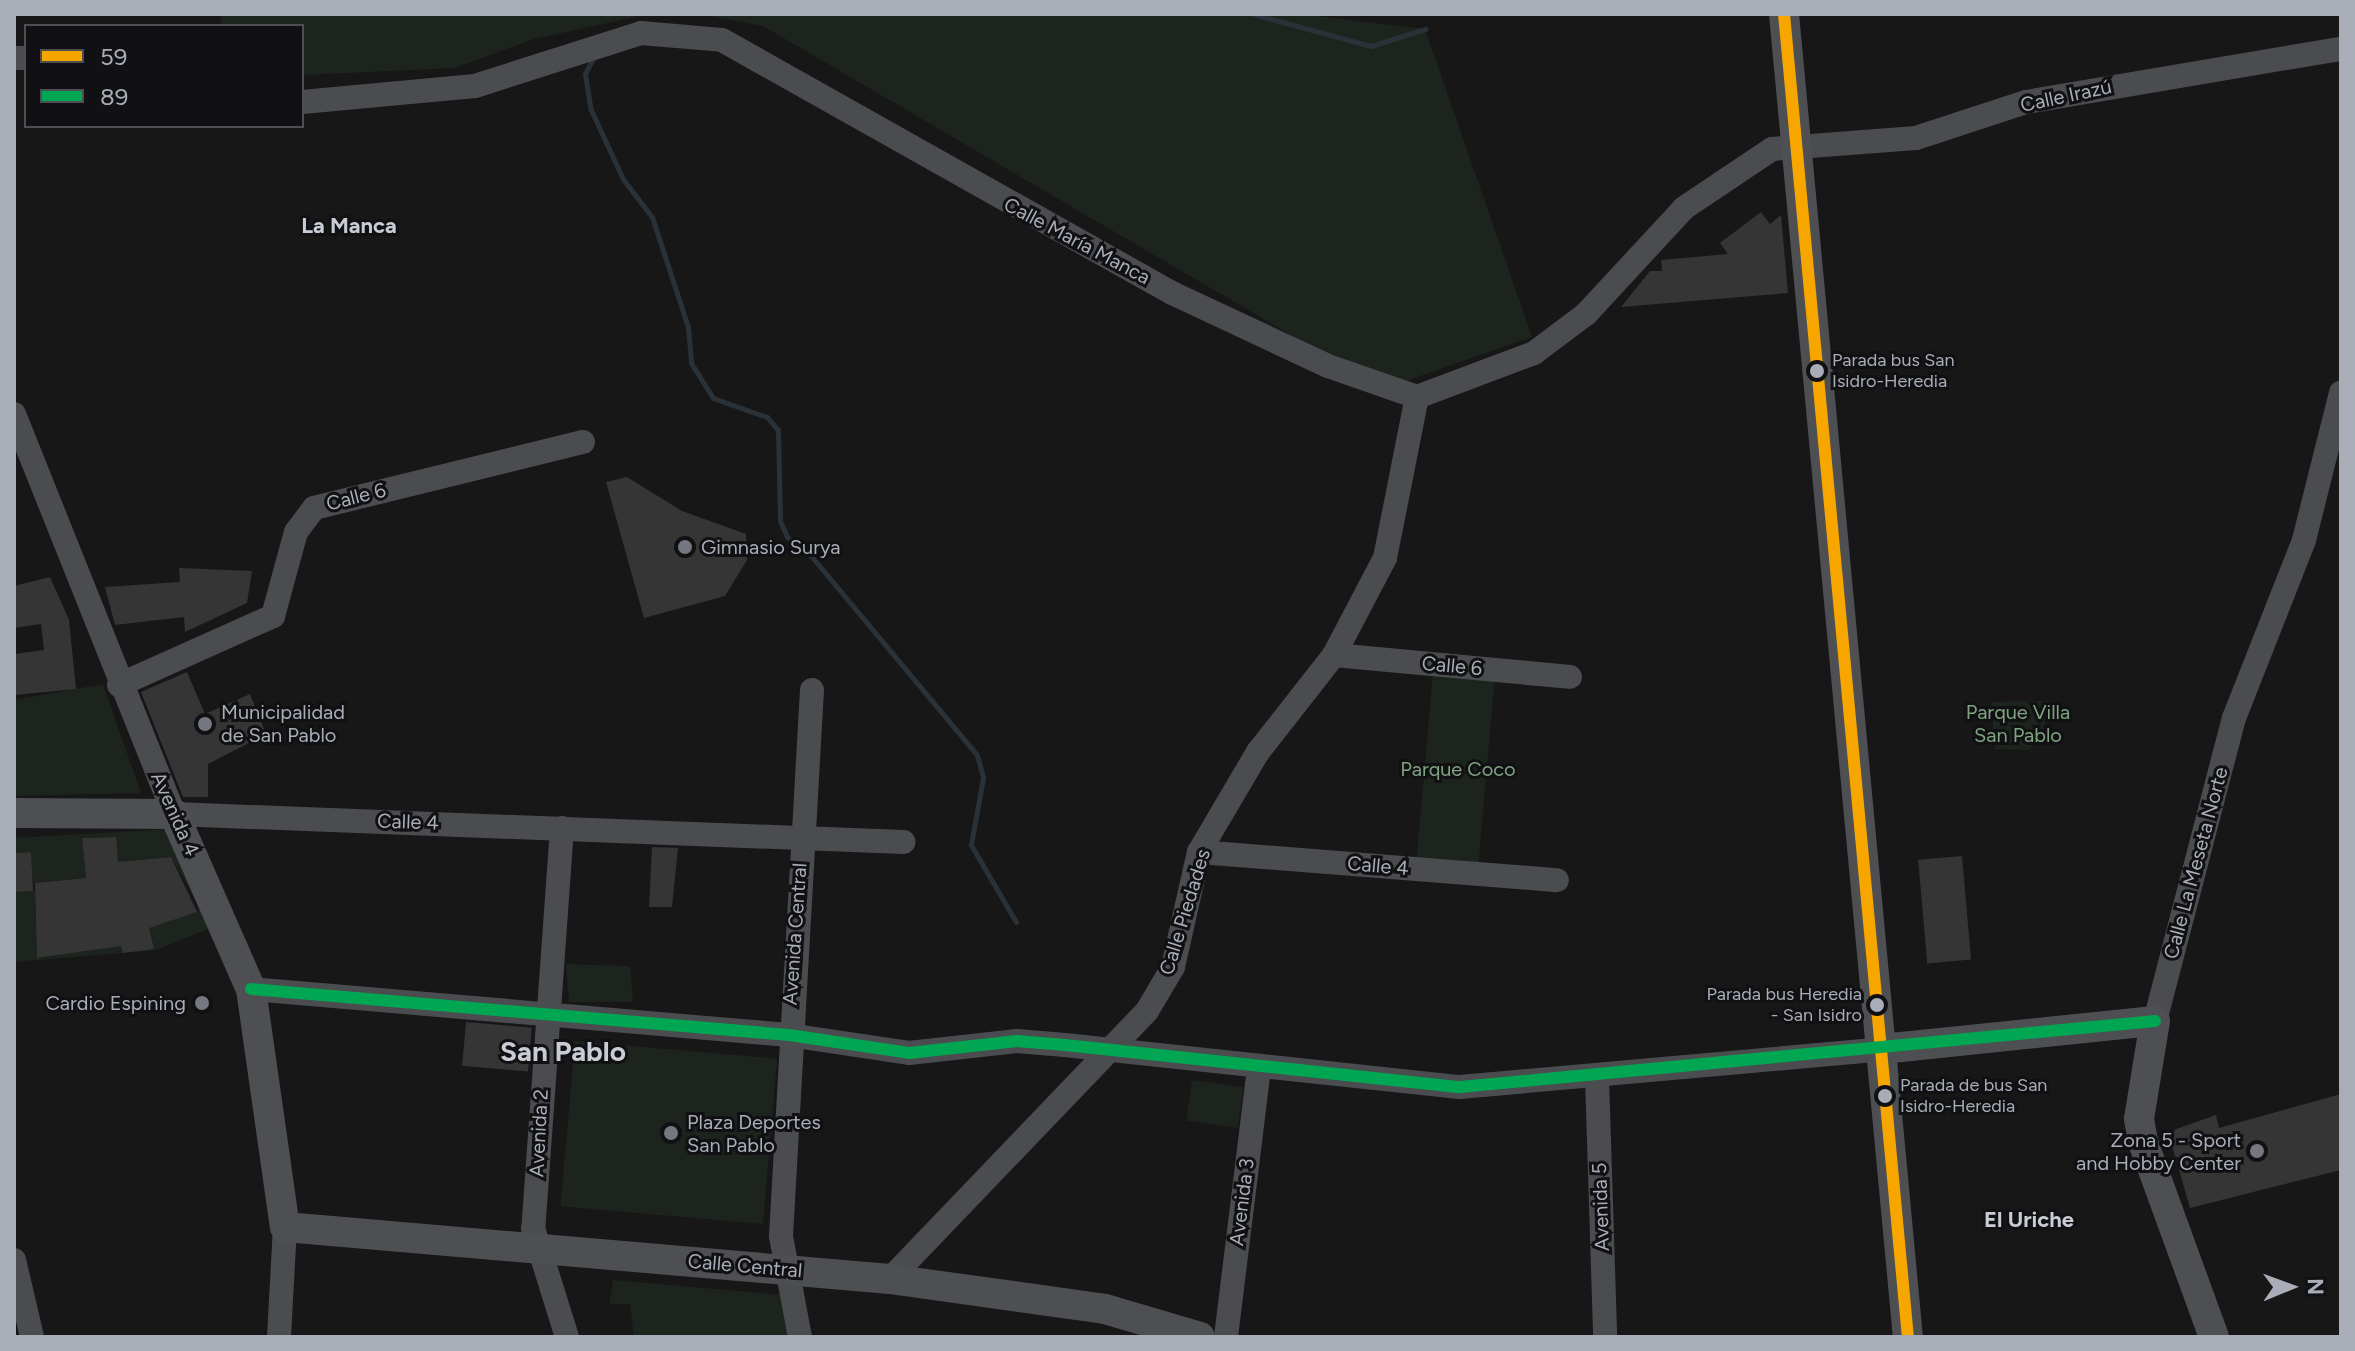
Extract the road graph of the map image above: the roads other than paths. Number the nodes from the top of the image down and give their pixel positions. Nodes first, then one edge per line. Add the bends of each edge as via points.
1 (1784, 14) edge
2 (2341, 49) edge
3 (304, 102) edge
4 (1794, 145) junction
5 (2341, 393) edge
6 (1417, 397) junction
7 (14, 414) edge
8 (583, 442) dead end
9 (14, 461) edge
10 (53, 521) junction
11 (1334, 655) junction
12 (1570, 677) dead end
13 (119, 685) junction
14 (812, 690) dead end
15 (14, 813) edge
16 (174, 814) junction
17 (562, 828) junction
18 (801, 838) junction
19 (903, 842) dead end
20 (1199, 852) junction
21 (1557, 880) dead end
22 (251, 989) junction
23 (546, 1014) junction
24 (2155, 1021) junction
25 (2110, 1027) junction
26 (789, 1035) junction
27 (1895, 1047) junction
28 (1107, 1052) junction
29 (1259, 1068) junction
30 (1597, 1077) junction
31 (2139, 1119) junction
32 (285, 1227) junction
33 (542, 1251) junction
34 (14, 1260) edge
35 (787, 1269) junction
36 (886, 1271) junction
37 (2197, 1297) junction
38 (1910, 1302) junction
39 (32, 1337) edge
40 (278, 1337) edge
41 (567, 1337) edge
42 (800, 1337) edge
43 (1200, 1337) edge
44 (1226, 1337) edge
45 (1605, 1337) edge
46 (1908, 1337) edge
47 (1915, 1337) edge
48 (2198, 1337) edge
49 (2214, 1337) edge

1 - 4 main road
2 - 4 street, Calle Irazú via 2026,102 1916,138
3 - 6 street, Calle María Manca via 475,86 641,33 722,40 1172,293 1328,366
4 - 6 street via 1772,149 1716,182 1586,314 1534,353
4 - 27 main road
5 - 24 street, Calle La Meseta Norte via 2304,540 2263,631 2234,718
6 - 11 street, Calle Piedades via 1385,558
7 - 10 street, Avenida 4
8 - 13 street, Calle 6 via 314,508 296,532 273,616
9 - 10 street via 23,464
10 - 13 street, Avenida 4
11 - 12 street, Calle 6
11 - 20 street, Calle Piedades via 1258,752
13 - 16 street, Avenida 4
14 - 18 street, Avenida Central
15 - 16 main road, Calle 4
16 - 17 street, Calle 4
16 - 22 main road, Avenida 4
17 - 18 street, Calle 4
17 - 23 street, Avenida 2
18 - 19 street, Calle 4
18 - 26 street, Avenida Central
20 - 21 street, Calle 4
20 - 28 street, Calle Piedades via 1173,967 1147,1011
22 - 23 street
22 - 32 main road, Avenida 4
23 - 26 street
23 - 33 street, Avenida 2 via 533,1228
24 - 25 main road
24 - 31 main road, Calle La Meseta Norte
25 - 27 main road
25 - 31 main road via 2133,1039
26 - 28 street via 909,1053 1017,1041
26 - 35 street, Avenida Central via 781,1236
27 - 30 street
27 - 38 main road via 1886,1078
28 - 29 street
28 - 36 street, Calle Piedades
29 - 30 street via 1460,1087
29 - 44 street, Avenida 3
30 - 45 street, Avenida 5
31 - 37 main road, Calle La Meseta Norte
32 - 33 main road, Calle Central
32 - 40 street
33 - 35 main road, Calle Central
33 - 41 street, Avenida 2
34 - 39 street
35 - 36 main road, Calle Central
35 - 42 street, Avenida Central
36 - 43 main road, Calle Central via 1105,1309
37 - 48 main road
37 - 49 main road, Calle La Meseta Norte
38 - 46 main road
38 - 47 main road

